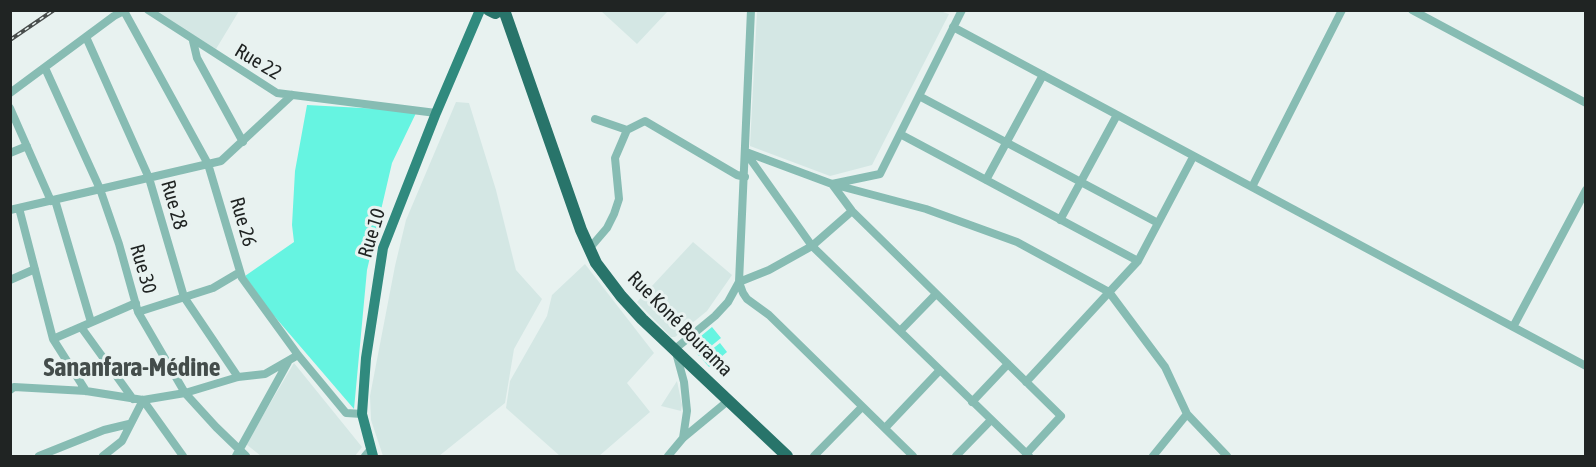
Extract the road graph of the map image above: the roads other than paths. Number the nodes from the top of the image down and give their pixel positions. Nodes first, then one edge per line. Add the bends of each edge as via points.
1 (148, 10) edge
2 (751, 10) edge
3 (962, 10) edge
4 (1342, 10) edge
5 (1412, 10) edge
6 (125, 11) edge
7 (493, 11) edge
8 (953, 27) junction
9 (86, 37) junction
10 (193, 41) junction
11 (45, 68) junction
12 (1042, 75) junction
13 (10, 93) edge
14 (292, 95) junction
15 (919, 96) junction
16 (1586, 103) edge
17 (10, 108) edge
18 (436, 112) junction
19 (1117, 115) junction
20 (595, 119) dead end
21 (627, 130) junction
22 (900, 134) junction
23 (243, 142) junction
24 (1006, 143) junction
25 (27, 146) junction
26 (746, 152) junction
27 (10, 153) edge
28 (1193, 157) junction
29 (208, 164) junction
30 (745, 177) junction
31 (149, 178) junction
32 (986, 180) junction
33 (1080, 183) junction
34 (832, 184) junction
35 (1252, 187) junction
36 (100, 189) junction
37 (1586, 190) edge
38 (53, 200) junction
39 (15, 209) edge
40 (852, 212) junction
41 (1060, 220) junction
42 (1158, 223) junction
43 (812, 246) junction
44 (589, 249) junction
45 (1138, 261) junction
46 (35, 269) junction
47 (240, 272) junction
48 (10, 280) edge
49 (739, 282) junction
50 (1109, 292) junction
51 (936, 294) junction
52 (184, 297) junction
53 (728, 302) junction
54 (755, 305) junction
55 (137, 308) junction
56 (91, 322) junction
57 (81, 327) junction
58 (1513, 327) junction
59 (900, 331) junction
60 (53, 339) junction
61 (675, 349) junction
62 (298, 355) junction
63 (290, 360) junction
64 (1008, 364) junction
65 (1586, 366) edge
66 (940, 370) junction
67 (238, 377) junction
68 (1026, 382) junction
69 (10, 390) edge
70 (86, 391) junction
71 (186, 393) junction
72 (138, 399) junction
73 (729, 400) junction
74 (972, 402) junction
75 (862, 407) junction
76 (362, 414) junction
77 (1187, 414) junction
78 (991, 420) junction
79 (687, 423) junction
80 (129, 424) junction
81 (697, 426) junction
82 (886, 427) dead end
83 (683, 438) junction
84 (55, 454) edge
85 (370, 454) edge
86 (241, 455) edge
87 (1027, 455) edge
88 (39, 456) edge
89 (103, 456) edge
90 (182, 456) edge
91 (668, 456) edge
92 (787, 456) edge
93 (814, 456) edge
94 (913, 456) edge
95 (956, 456) edge
96 (1153, 456) edge
97 (1227, 456) edge

1 - 10 street, Rue 22
2 - 26 street
3 - 8 street
4 - 35 street
5 - 16 street
6 - 9 street
6 - 29 street, Rue 26
7 - 18 main road, Rue 10 via 471,31
7 - 44 highway, Rue Koné Bourama via 510,31
8 - 12 street
8 - 15 street
9 - 11 street
9 - 31 street, Rue 28
10 - 14 street, Rue 22 via 277,93
10 - 23 street via 197,58
11 - 13 street
11 - 36 street, Rue 30
12 - 19 street
12 - 24 street
14 - 18 street, Rue 22
14 - 23 street
15 - 22 street
15 - 24 street
17 - 25 street
18 - 76 main road, Rue 10 via 383,248 366,358
19 - 28 street
19 - 33 street
20 - 21 street
21 - 30 street via 645,121
21 - 44 street via 615,158 619,199 615,214
22 - 32 street
22 - 34 street via 880,174
23 - 29 street via 221,161
24 - 32 street
24 - 33 street
25 - 27 street
25 - 38 street
26 - 30 street
26 - 34 street
26 - 43 street
28 - 35 street
28 - 42 street
29 - 31 street
29 - 47 street, Rue 26
30 - 49 street
31 - 36 street
31 - 52 street, Rue 28
32 - 41 street
33 - 41 street
33 - 42 street
34 - 40 street
34 - 50 street via 926,209 1017,242
35 - 58 street
36 - 38 street
36 - 55 street, Rue 30
37 - 58 street
38 - 39 street
38 - 56 street
39 - 46 street
40 - 43 street
40 - 51 street
41 - 45 street
42 - 45 street
43 - 49 street
43 - 59 street
44 - 61 highway, Rue Koné Bourama via 621,296
45 - 50 street
46 - 48 street
46 - 60 street
47 - 52 street via 213,288
47 - 62 street, Rue 26
49 - 53 street
49 - 54 street
50 - 68 street
50 - 77 street via 1165,367
51 - 59 street
51 - 64 street
52 - 55 street
52 - 67 street, Rue 28
53 - 54 street
53 - 61 street
54 - 75 street
55 - 56 street
55 - 71 street, Rue 30
56 - 57 street
57 - 60 street
57 - 72 street
58 - 65 street
59 - 66 street
60 - 70 street
61 - 73 highway, Rue Koné Bourama
61 - 79 street via 684,382
62 - 63 street
62 - 76 street, Rue 26 via 346,412
63 - 67 street via 265,374
63 - 86 street
64 - 68 street
64 - 74 street
66 - 74 street
66 - 82 street
67 - 71 street
68 - 87 street via 1060,416
69 - 70 street via 14,387
70 - 72 street
71 - 72 street
71 - 86 street, Rue 30
72 - 80 street
72 - 90 street
73 - 81 street
73 - 92 highway, Rue Koné Bourama
74 - 78 street
75 - 93 street
75 - 94 street
76 - 85 main road, Rue 10
77 - 96 street
77 - 97 street
78 - 87 street
78 - 95 street
79 - 81 street
79 - 83 street
80 - 84 street via 104,430
80 - 89 street via 122,441
81 - 83 street
83 - 91 street
84 - 88 street

